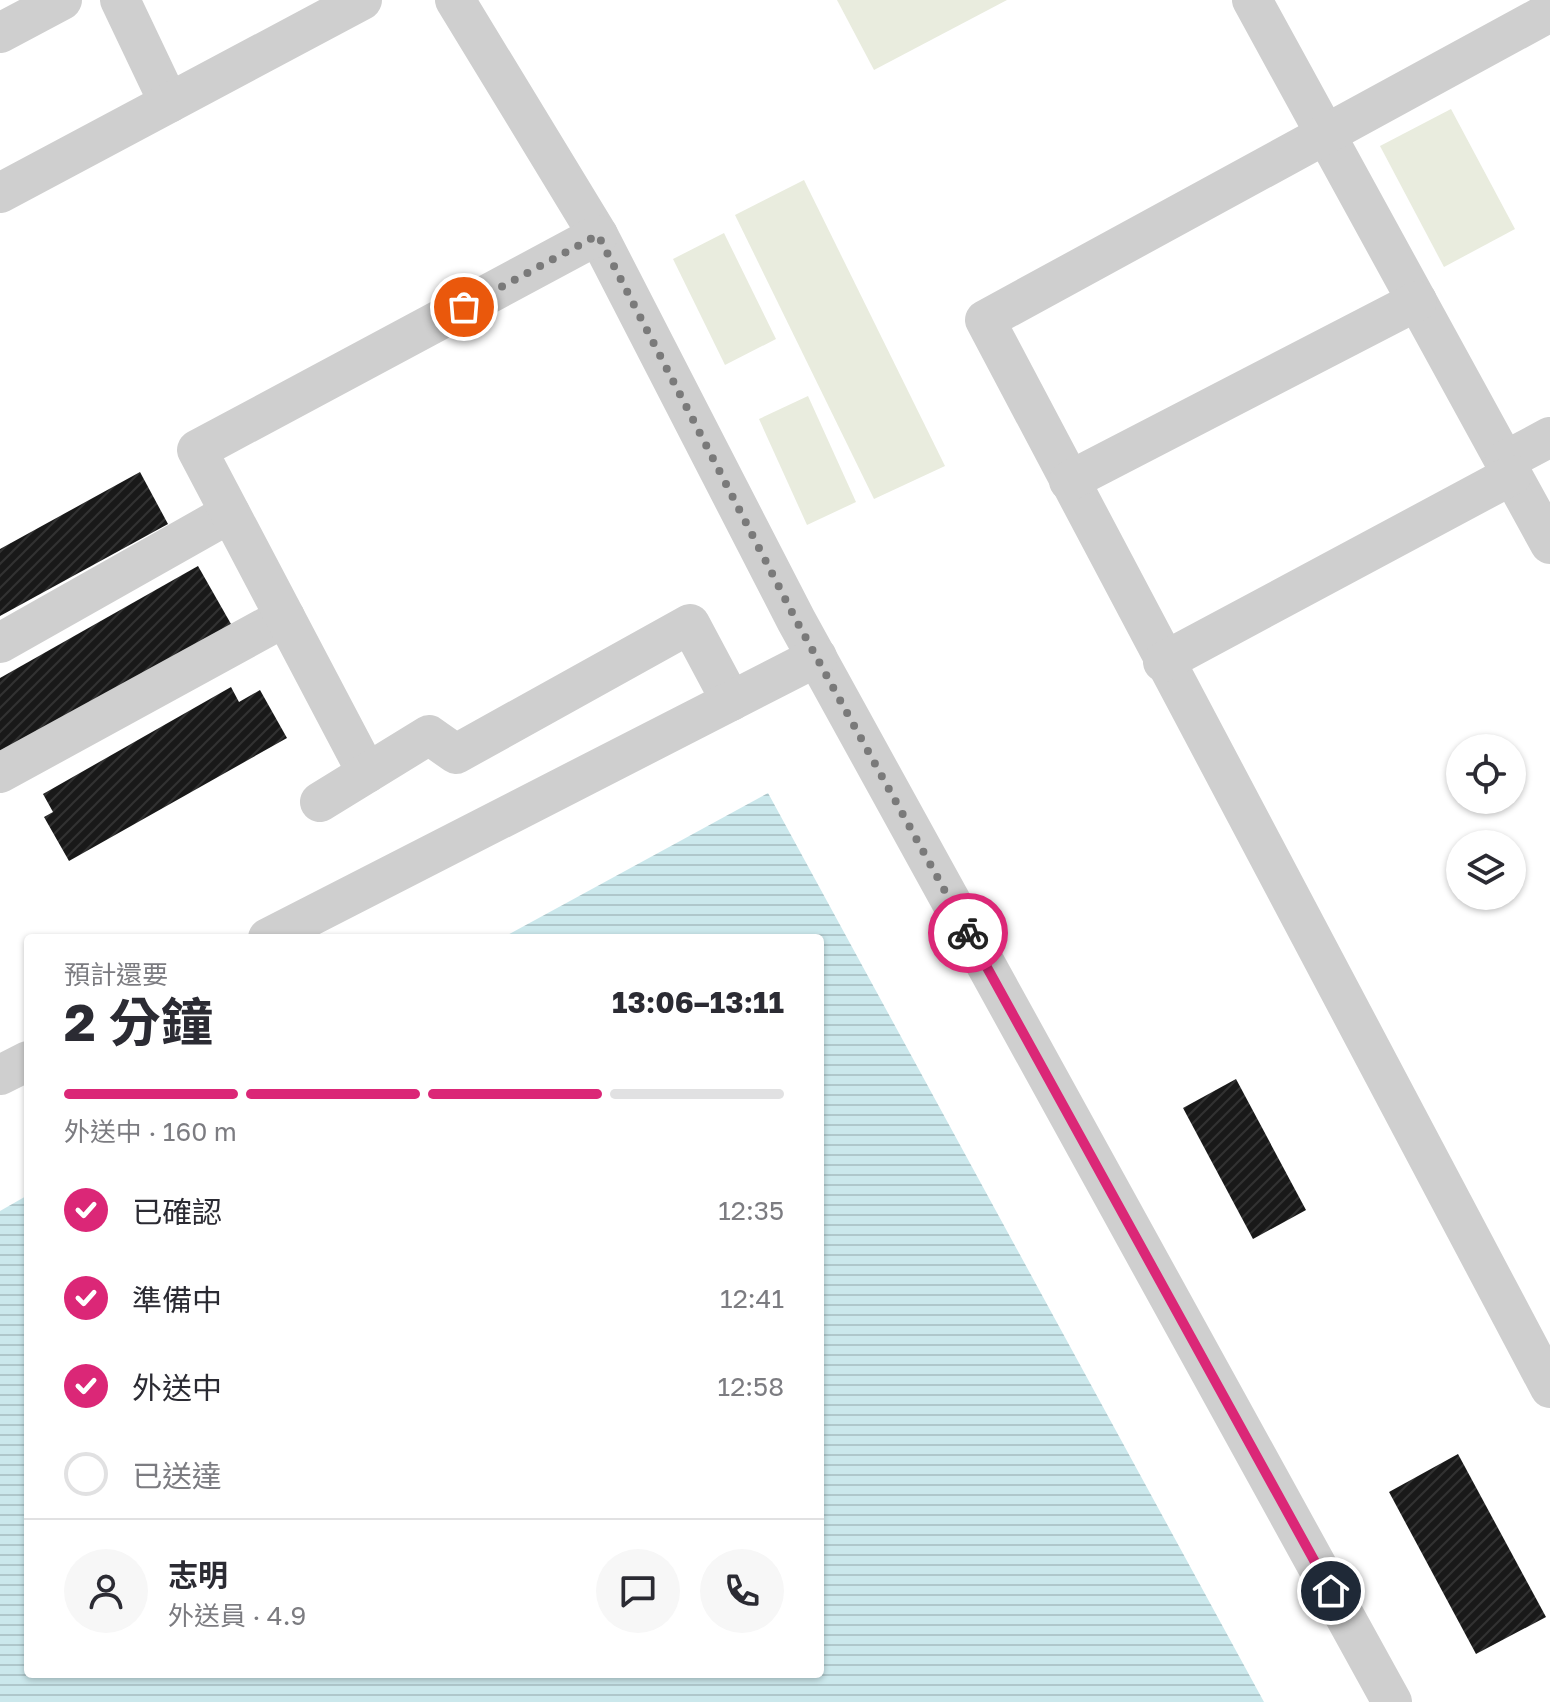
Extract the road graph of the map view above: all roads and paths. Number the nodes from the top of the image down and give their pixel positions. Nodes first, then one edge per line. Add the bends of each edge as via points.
1 (62, 0) edge
2 (120, 0) edge
3 (362, 0) edge
4 (455, 0) edge
5 (1252, 0) edge
6 (1550, 12) edge
7 (0, 33) edge
8 (169, 103) junction
9 (1326, 134) junction
10 (0, 193) edge
11 (598, 235) junction
12 (1417, 301) junction
13 (1550, 437) edge
14 (1508, 468) junction
15 (1069, 481) junction
16 (230, 513) junction
17 (1550, 544) edge
18 (285, 617) junction
19 (0, 643) edge
20 (817, 657) junction
21 (1163, 662) junction
22 (731, 701) junction
23 (0, 773) edge
24 (367, 773) junction
25 (320, 802) dead end
26 (276, 934) edge
27 (24, 1063) edge
28 (0, 1075) edge
29 (1550, 1388) edge
30 (1392, 1702) edge

1 - 7 street
2 - 8 street
3 - 8 street
4 - 11 street
5 - 9 street
6 - 9 street
8 - 10 street
9 - 12 street
9 - 15 street via 985,320
11 - 16 street via 197,450
11 - 20 street
12 - 14 street
12 - 15 street
13 - 14 street
14 - 17 street
14 - 21 street
15 - 21 street
16 - 18 street
16 - 19 street
18 - 23 street
18 - 24 street
20 - 22 street
20 - 30 street
21 - 29 street
22 - 24 street via 690,624 456,754 429,735
22 - 26 street
24 - 25 street
27 - 28 street

